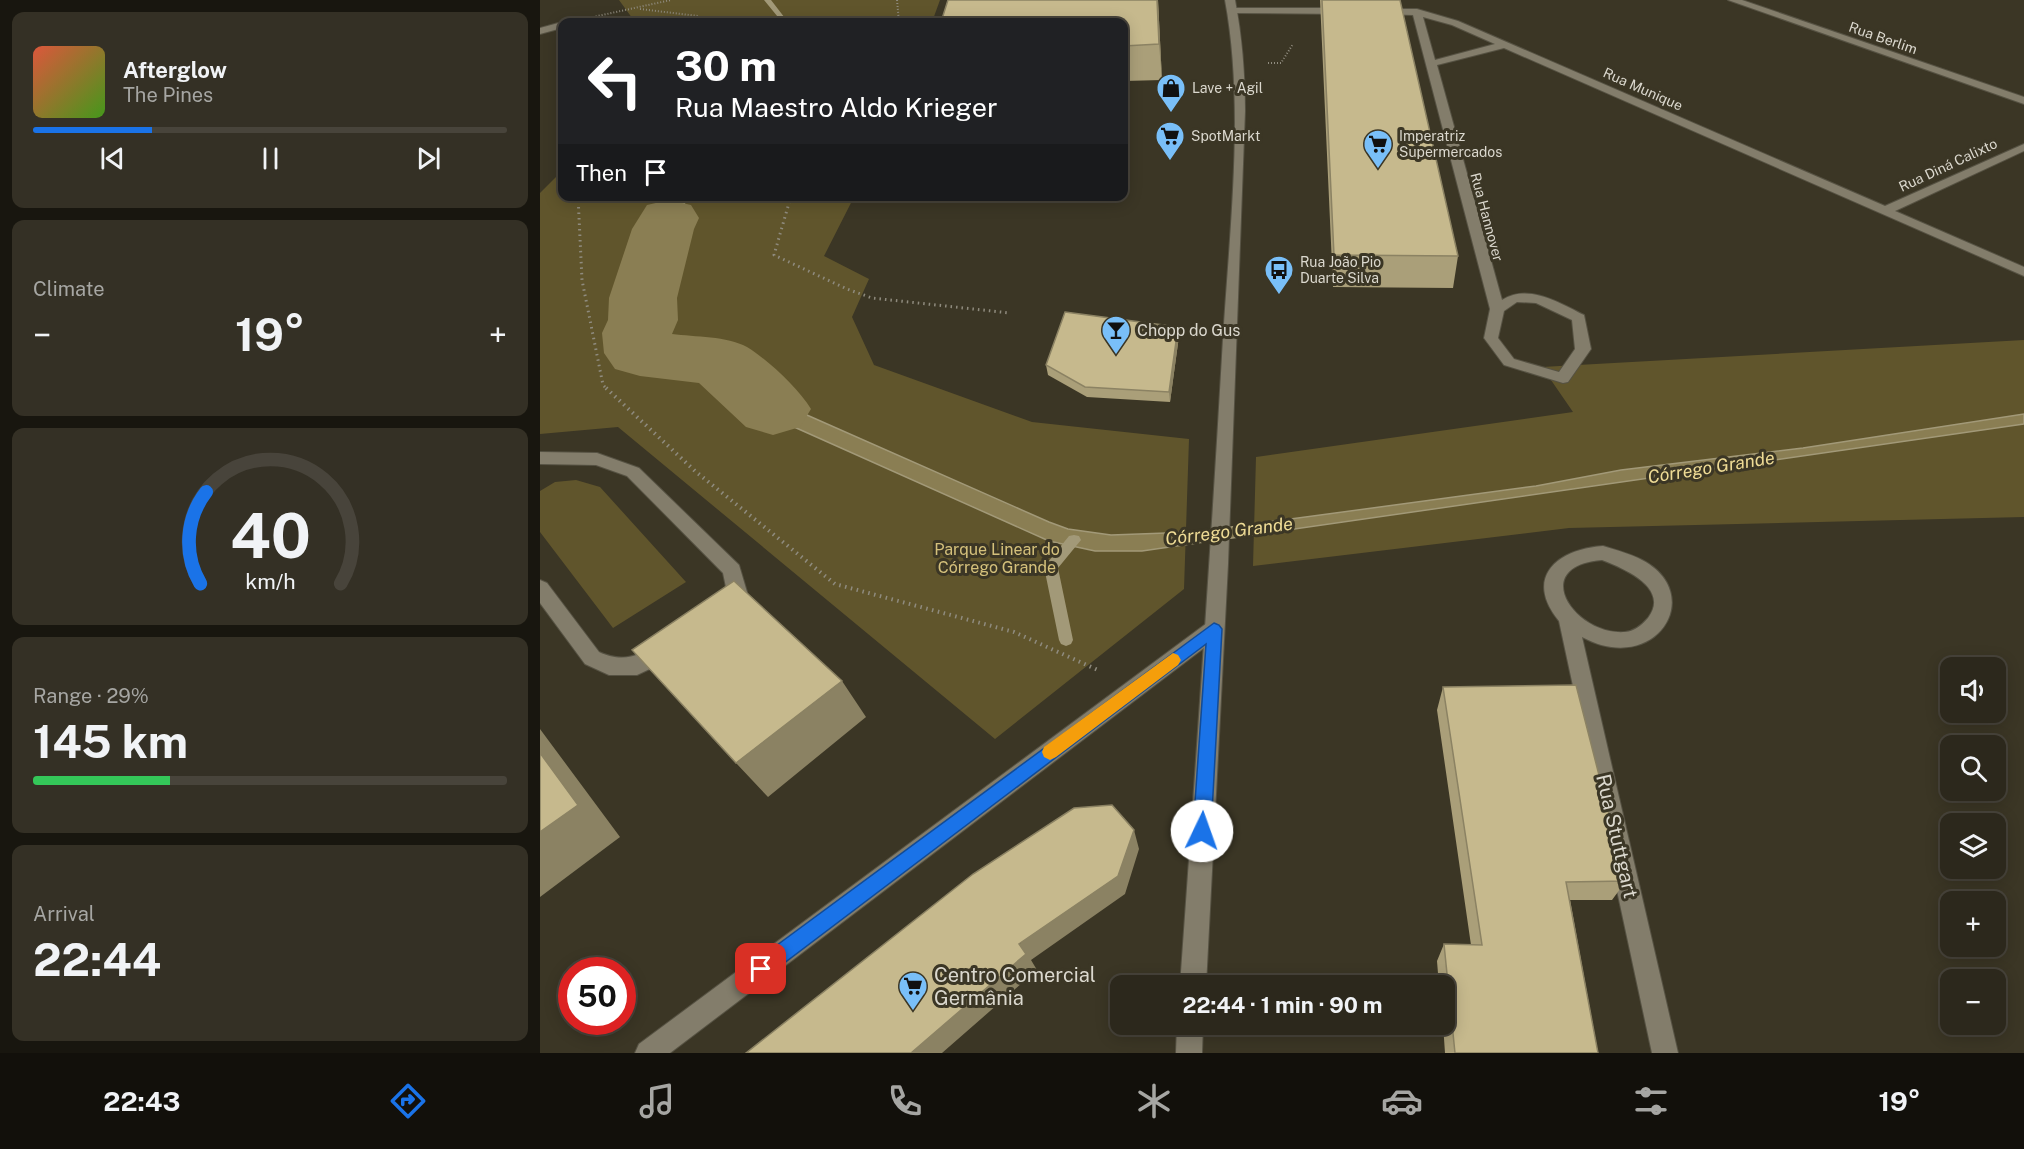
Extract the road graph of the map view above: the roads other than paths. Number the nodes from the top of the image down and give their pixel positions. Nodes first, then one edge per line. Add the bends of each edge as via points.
1 (1733, 0) edge
2 (1232, 5) edge
3 (1417, 12) junction
4 (558, 26) edge
5 (540, 32) edge
6 (1504, 45) junction
7 (1430, 64) junction
8 (2024, 101) edge
9 (2024, 147) edge
10 (1885, 212) junction
11 (2024, 272) edge
12 (1497, 309) junction
13 (540, 458) edge
14 (540, 588) edge
15 (1568, 619) junction
16 (719, 620) edge
17 (1214, 629) junction
18 (687, 642) edge
19 (1194, 975) edge
20 (1190, 1035) edge
21 (648, 1053) edge
22 (1189, 1053) edge
23 (1665, 1053) edge

1 - 8 street, Rua Berlim
2 - 3 street, Rua Munique
2 - 17 street via 1238,41 1240,122
3 - 6 street, Rua Munique via 1443,18
3 - 7 street, Rua Hannover
4 - 5 street
6 - 7 street
6 - 10 street, Rua Munique
7 - 12 street, Rua Hannover
9 - 10 street, Rua Diná Calixto
10 - 11 street, Rua Munique
12 - 12 street via 1491,338 1509,362 1563,378 1583,349 1579,318 1539,299 1514,298
13 - 16 street via 597,459 633,472 732,570 737,592
14 - 18 street via 592,658 609,666 637,666
15 - 15 street via 1602,638 1622,640 1654,630 1664,603 1660,588 1635,564 1611,555 1586,554 1561,567 1554,578 1553,591
15 - 23 street, Rua Stuttgart
17 - 19 street
17 - 21 street
20 - 22 street

